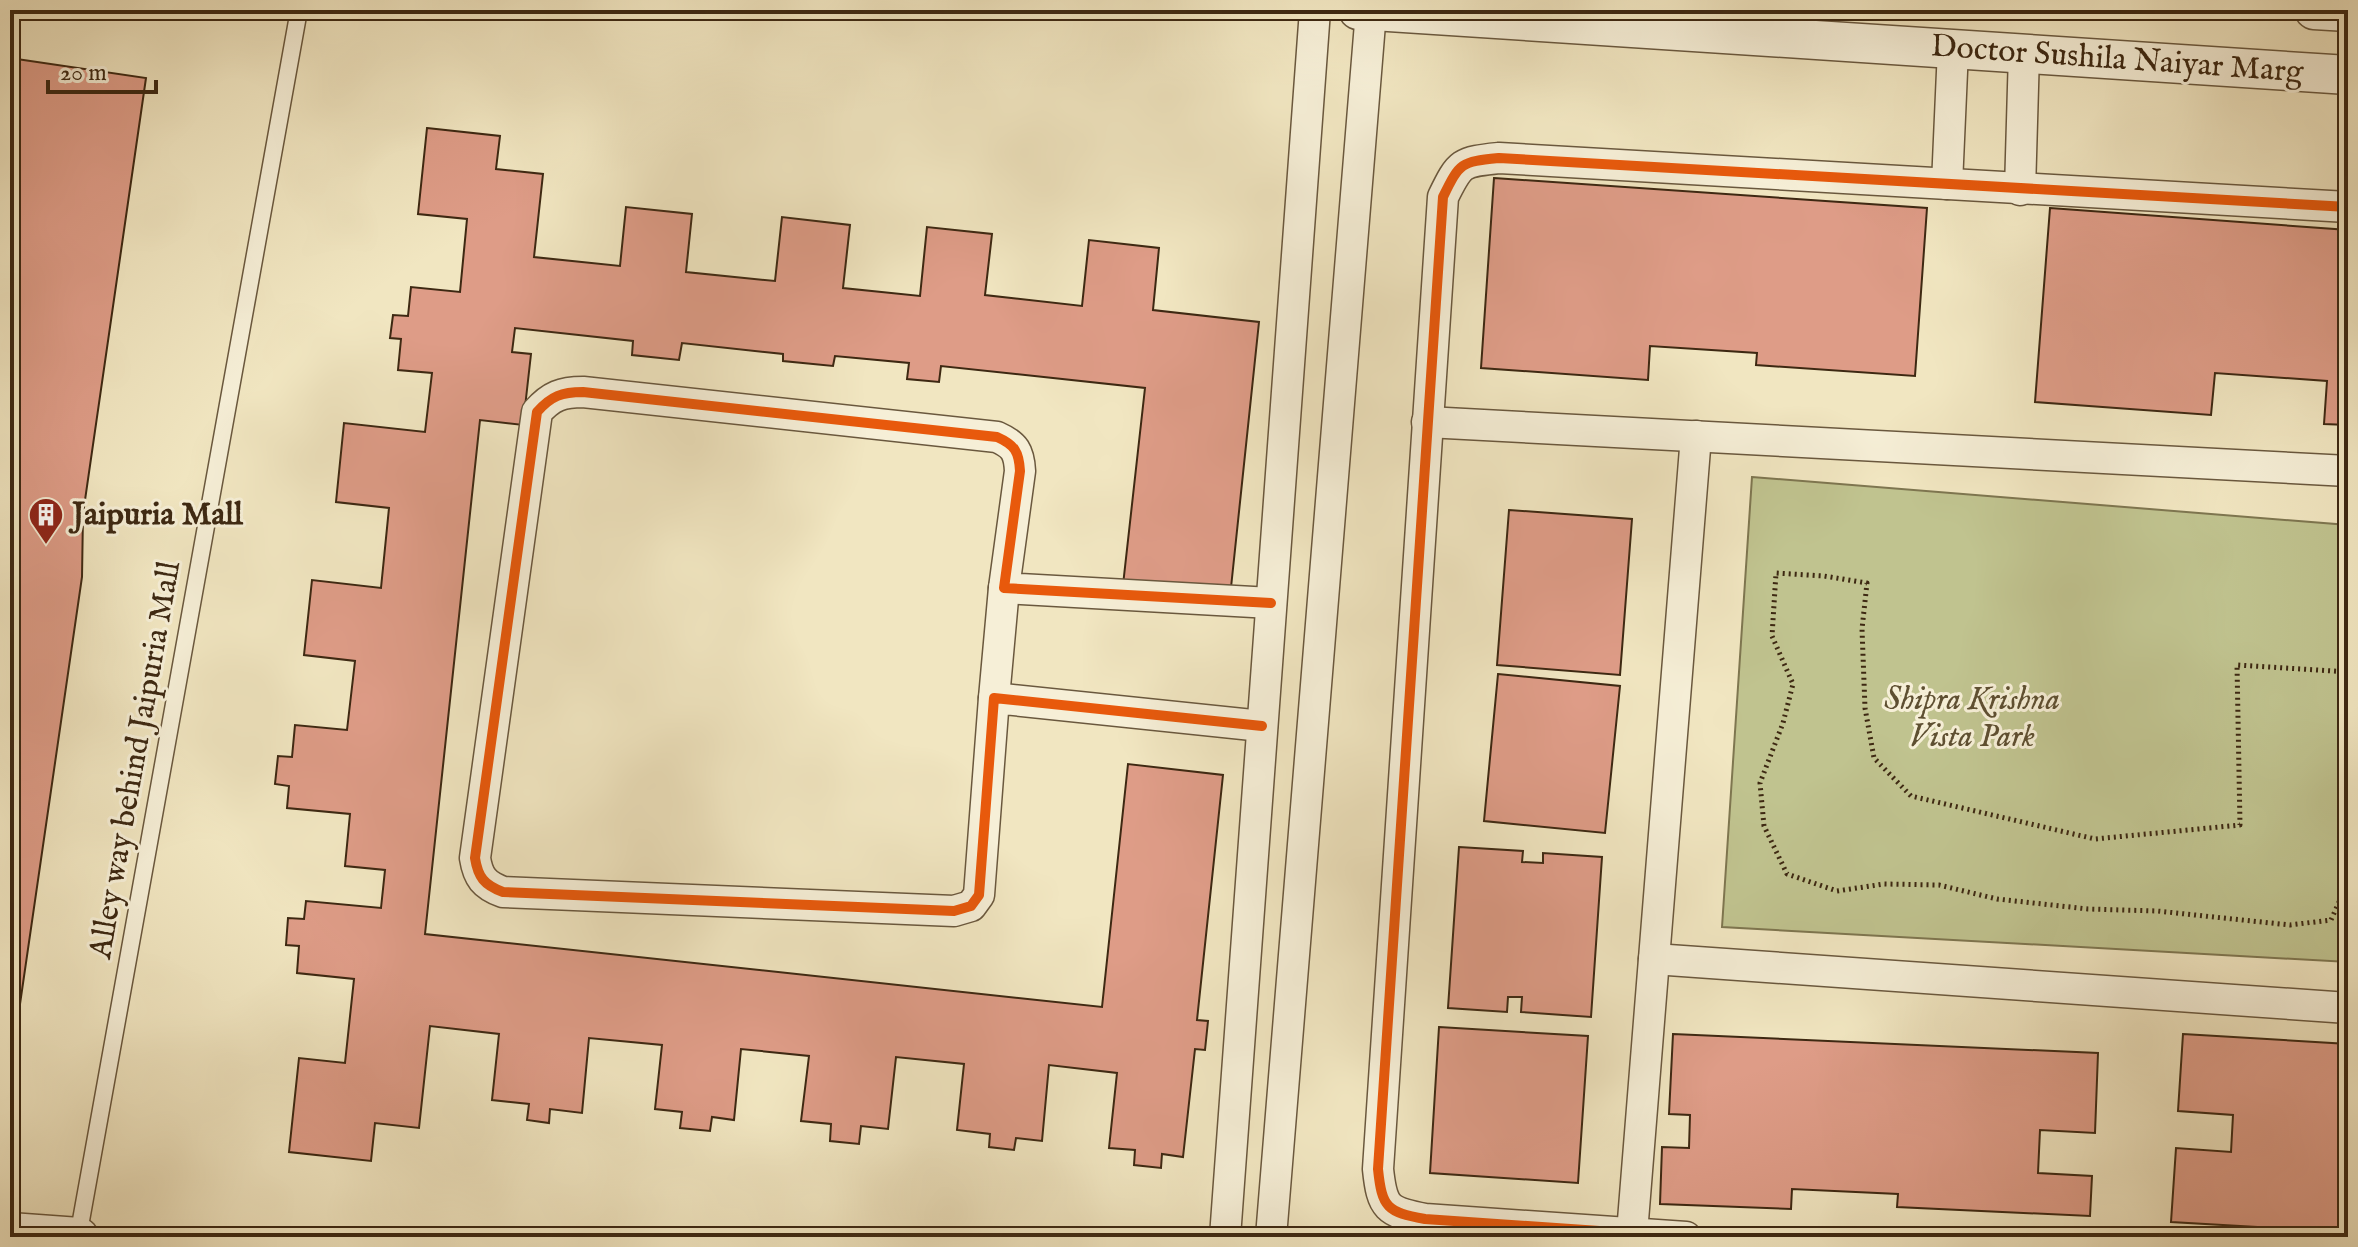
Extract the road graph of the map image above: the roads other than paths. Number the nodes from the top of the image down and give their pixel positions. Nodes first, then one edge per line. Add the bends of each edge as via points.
1 (299, 10) edge
2 (1315, 10) edge
3 (1358, 10) edge
4 (2314, 10) edge
5 (1371, 11) edge
6 (2348, 12) edge
7 (1953, 49) junction
8 (2024, 53) junction
9 (2348, 75) edge
10 (1947, 184) junction
11 (2020, 190) junction
12 (2348, 207) edge
13 (1427, 422) junction
14 (1696, 436) junction
15 (2348, 471) edge
16 (1004, 588) junction
17 (1271, 603) junction
18 (994, 698) junction
19 (1262, 726) junction
20 (1654, 959) junction
21 (2348, 1008) edge
22 (10, 1232) edge
23 (1632, 1233) junction
24 (78, 1237) edge
25 (1225, 1237) edge
26 (1271, 1237) edge
27 (1686, 1237) edge

1 - 24 lane, Alley way behind Jaipuria Mall
2 - 17 street
3 - 5 street, Doctor Sushila Naiyar Marg
4 - 6 street, Doctor Sushila Naiyar Marg
5 - 7 street, Doctor Sushila Naiyar Marg
5 - 26 street
7 - 8 street, Doctor Sushila Naiyar Marg
7 - 10 street
8 - 9 street, Doctor Sushila Naiyar Marg
8 - 11 street
10 - 11 street
10 - 13 street via 1499,158 1467,162 1443,197
11 - 12 street
13 - 14 street
13 - 23 street via 1378,1169 1381,1196 1396,1214 1425,1219
14 - 15 street
14 - 20 street
16 - 17 street
16 - 18 street
16 - 18 street via 1020,471 1012,443 997,437 562,392 537,412 477,872 487,886 503,892 954,911 971,906 982,881
17 - 19 street
18 - 19 street
19 - 25 street
20 - 21 street
20 - 23 street
22 - 24 street
23 - 27 street

